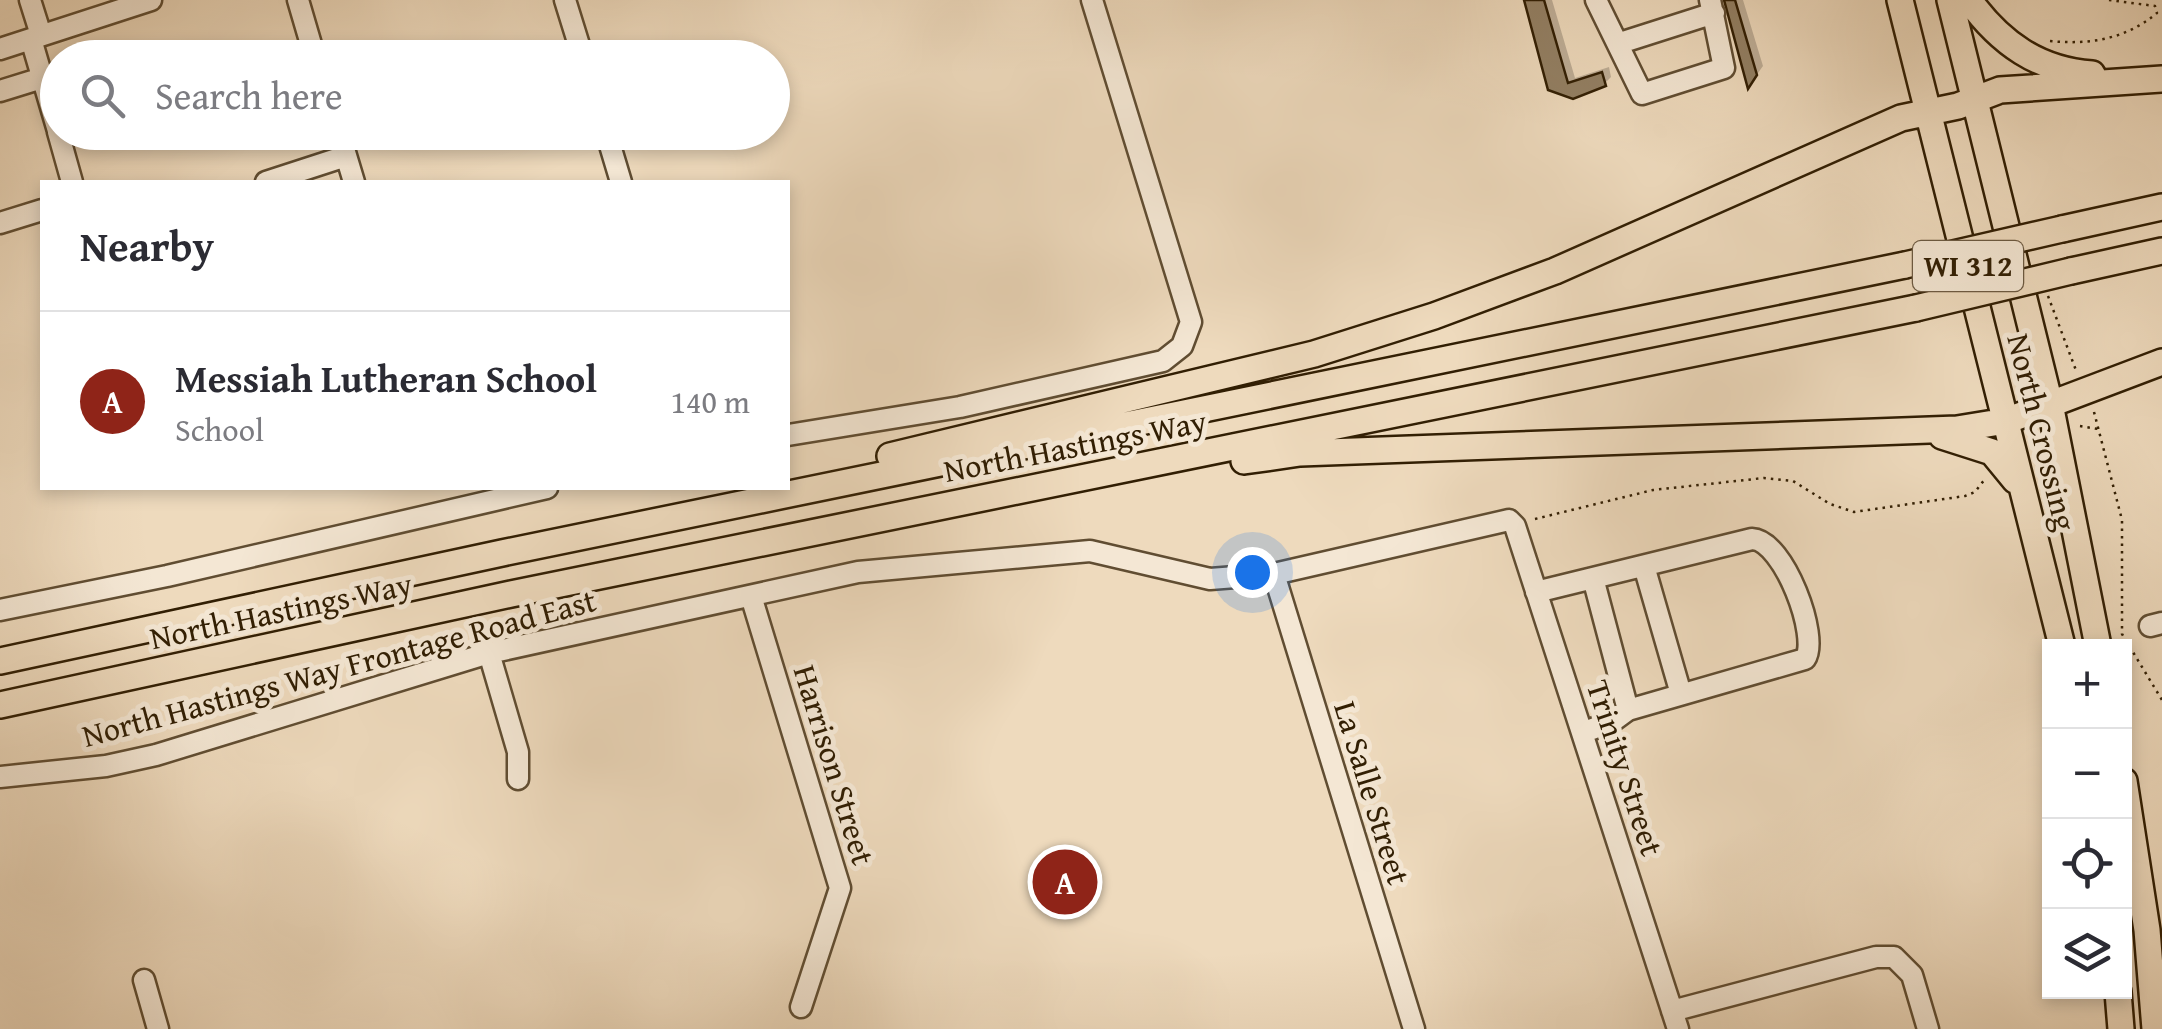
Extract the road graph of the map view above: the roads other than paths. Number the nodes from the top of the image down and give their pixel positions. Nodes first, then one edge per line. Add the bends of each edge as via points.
1 (30, 0) edge
2 (152, 0) edge
3 (298, 0) edge
4 (565, 0) edge
5 (1092, 0) edge
6 (1900, 0) edge
7 (1950, 0) edge
8 (1969, 0) edge
9 (1601, 1) edge
10 (1712, 6) edge
11 (36, 37) junction
12 (310, 40) edge
13 (577, 40) edge
14 (1620, 43) junction
15 (0, 49) edge
16 (40, 64) edge
17 (2162, 78) edge
18 (40, 79) edge
19 (0, 90) edge
20 (1976, 100) junction
21 (1929, 112) junction
22 (63, 150) edge
23 (344, 150) edge
24 (611, 150) edge
25 (346, 156) junction
26 (71, 180) edge
27 (272, 180) edge
28 (353, 180) edge
29 (620, 180) edge
30 (2162, 207) edge
31 (40, 211) edge
32 (0, 224) edge
33 (2162, 251) edge
34 (2162, 362) edge
35 (2050, 404) junction
36 (2006, 420) junction
37 (1892, 431) junction
38 (790, 435) edge
39 (790, 480) edge
40 (449, 490) edge
41 (539, 490) edge
42 (752, 490) edge
43 (2024, 495) junction
44 (455, 510) junction
45 (883, 518) junction
46 (1515, 526) joint
47 (502, 553) junction
48 (1644, 566) junction
49 (1274, 574) junction
50 (1593, 578) junction
51 (1536, 592) junction
52 (751, 596) junction
53 (0, 610) edge
54 (2060, 639) edge
55 (2097, 639) edge
56 (489, 653) junction
57 (0, 661) edge
58 (1681, 694) junction
59 (0, 705) edge
60 (1628, 710) junction
61 (1582, 733) junction
62 (0, 777) edge
63 (518, 780) dead end
64 (2130, 819) edge
65 (144, 980) dead end
66 (2119, 999) edge
67 (801, 1007) dead end
68 (1675, 1020) edge
69 (158, 1029) edge
70 (1414, 1029) edge
71 (1928, 1029) edge
72 (2121, 1029) edge
73 (2155, 1029) edge

1 - 11 street
2 - 11 street
3 - 12 street
4 - 13 street
5 - 38 street via 1191,322 1182,346 1163,361 960,407
6 - 21 main road, North Crossing / WI 312
7 - 20 main road, North Crossing / WI 312
8 - 17 main road via 1987,26 2038,62 2066,72
9 - 14 street
10 - 14 street
10 - 14 street via 1724,68 1642,94
11 - 15 street
11 - 16 street
17 - 20 main road via 2000,90
18 - 19 street
20 - 21 main road
20 - 35 main road, North Crossing / WI 312
21 - 36 main road, North Crossing / WI 312
21 - 39 main road via 1890,121 1555,271 1434,316 1314,354
22 - 26 street
23 - 25 street
24 - 29 street
25 - 27 street
25 - 28 street
30 - 47 main road, North Hastings Way, bridge
31 - 32 street
33 - 45 main road, North Hastings Way, bridge via 1916,308
34 - 35 main road
35 - 36 main road
35 - 55 main road, North Crossing / WI 312
36 - 37 main road
36 - 43 main road, North Crossing / WI 312
37 - 43 main road via 1974,443 2003,460
37 - 45 main road via 1300,453
40 - 44 street
41 - 44 street
42 - 47 main road
43 - 54 main road, North Crossing / WI 312
44 - 53 street
45 - 59 main road, North Hastings Way
46 - 49 street, North Hastings Way Frontage Road East via 1505,520
46 - 51 street, Trinity Street
47 - 57 main road, North Hastings Way
48 - 50 street
48 - 58 street
48 - 58 street via 1761,539 1786,565 1792,585 1809,645 1805,658
49 - 52 street, North Hastings Way Frontage Road East via 1210,578 1126,557 1064,551 902,566
49 - 70 street, La Salle Street
50 - 51 street
50 - 60 street
51 - 61 street, Trinity Street
52 - 56 street, North Hastings Way Frontage Road East
52 - 67 street, Harrison Street via 840,888
56 - 62 street, North Hastings Way Frontage Road East via 156,755
56 - 63 street via 518,752
58 - 60 street
60 - 61 street
61 - 68 street, Trinity Street
64 - 73 main road
65 - 69 street
66 - 72 main road
68 - 71 street via 1894,957 1912,974

